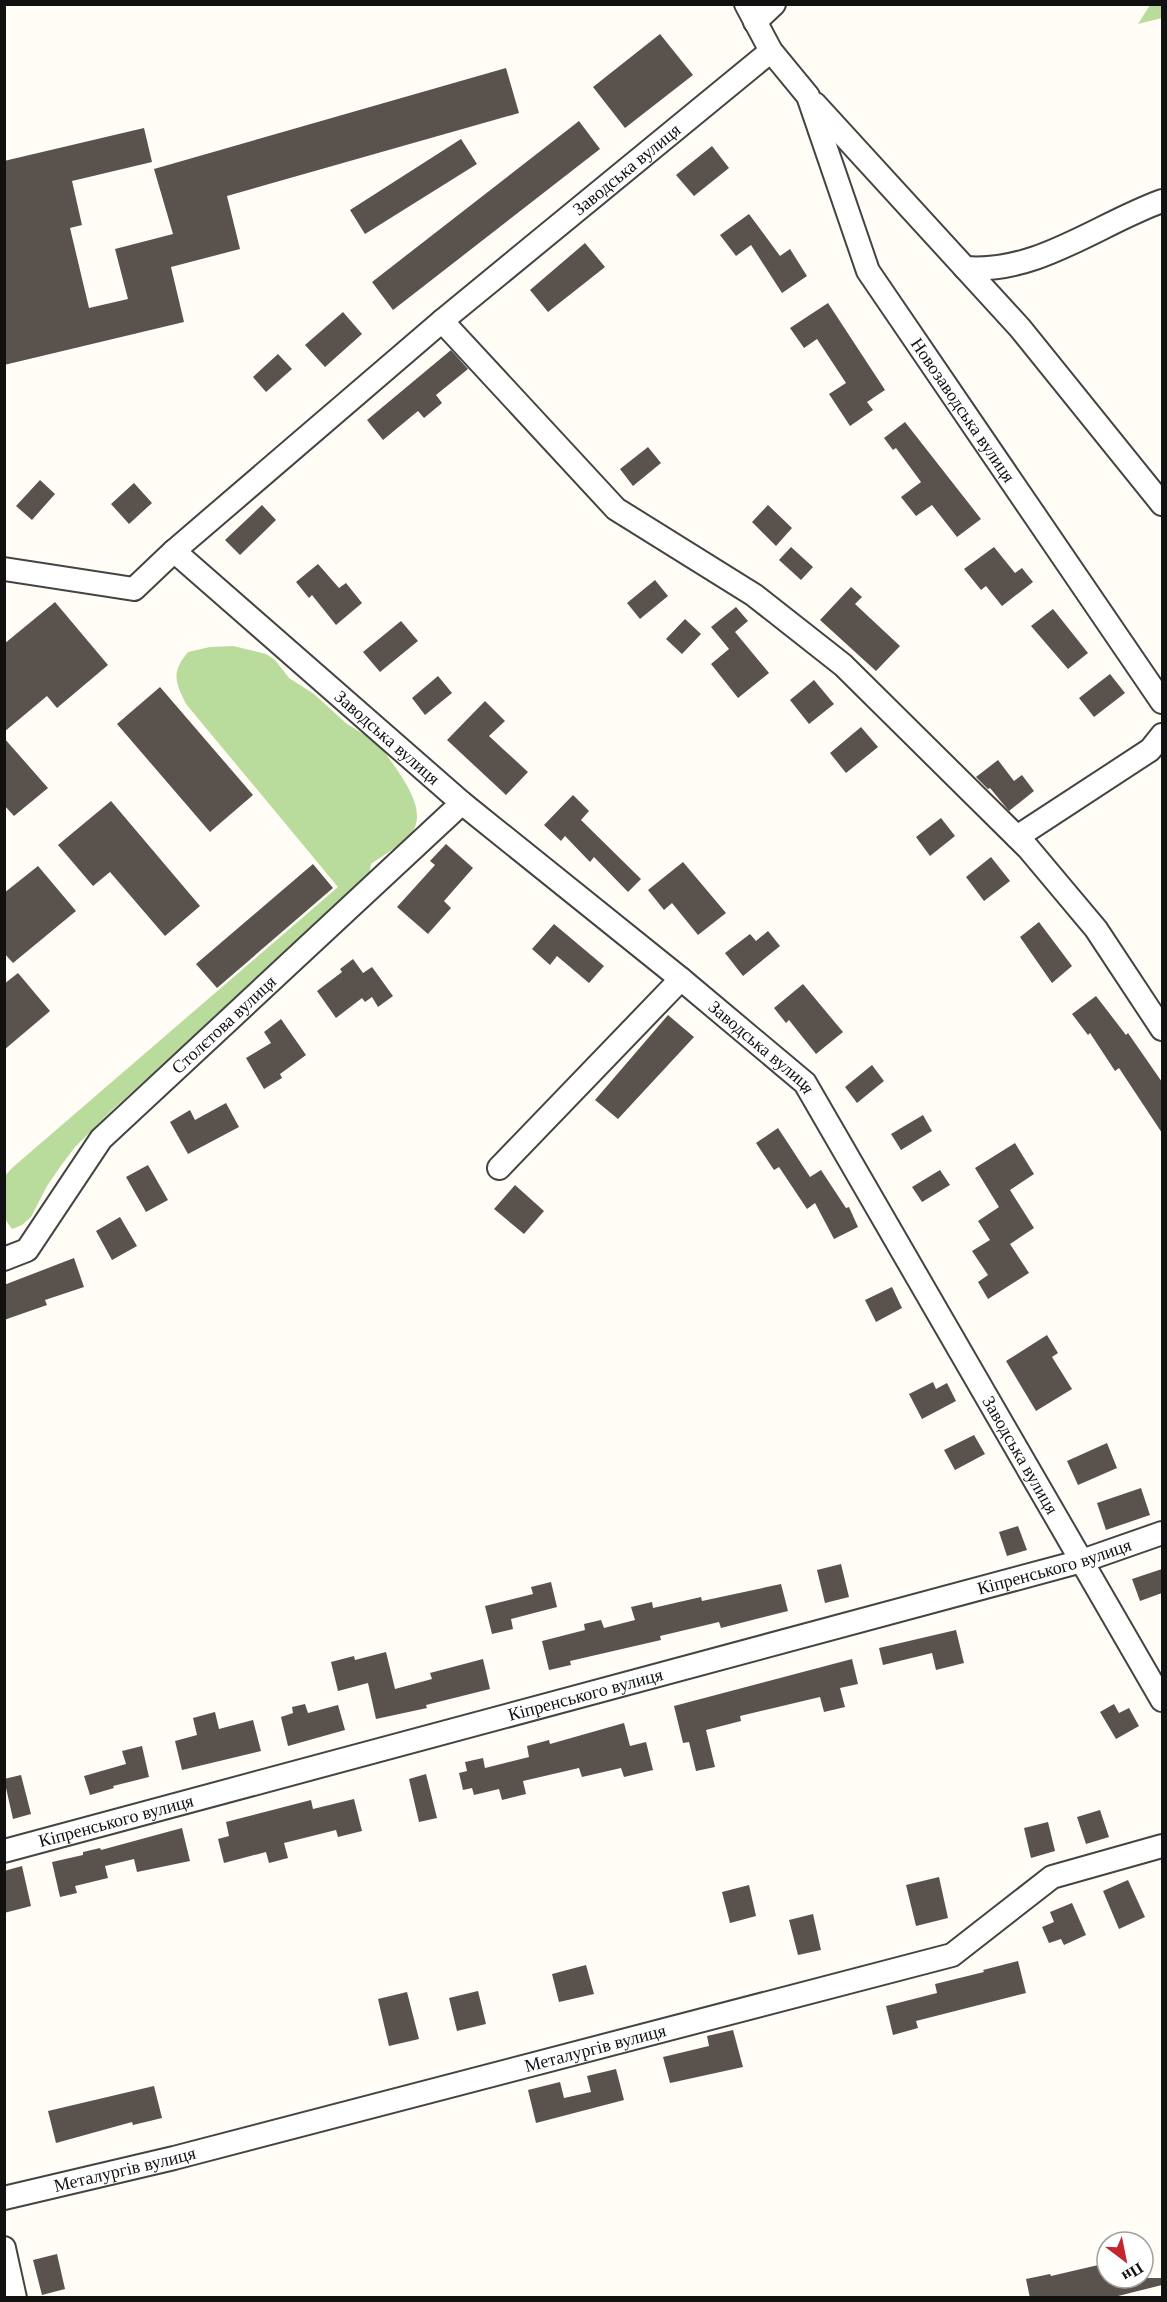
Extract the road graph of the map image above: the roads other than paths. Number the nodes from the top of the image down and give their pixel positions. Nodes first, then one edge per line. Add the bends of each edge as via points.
1 (774, 4) edge
2 (750, 13) edge
3 (771, 51) junction
4 (808, 96) junction
5 (1162, 201) edge
6 (965, 268) junction
7 (442, 321) junction
8 (1162, 504) edge
9 (174, 551) junction
10 (4, 569) edge
11 (1162, 702) edge
12 (1162, 735) edge
13 (462, 803) junction
14 (1017, 837) junction
15 (681, 979) junction
16 (1162, 1029) edge
17 (499, 1168) dead end
18 (4, 1259) edge
19 (1162, 1533) edge
20 (1082, 1561) junction
21 (1162, 1700) edge
22 (1162, 1846) edge
23 (4, 1851) edge
24 (4, 2198) edge
25 (4, 2248) edge
26 (15, 2298) edge

1 - 2 street
2 - 3 street
3 - 4 street, Новозаводська вулиця
3 - 7 street, Заводська вулиця
4 - 6 street, Новозаводська вулиця
4 - 11 street, Новозаводська вулиця via 868,271
5 - 6 street via 1047,253 1004,267
6 - 8 street, Новозаводська вулиця via 1020,328
7 - 9 street, Заводська вулиця
7 - 14 street via 615,509 754,595 843,665
9 - 10 street, Заводська вулиця via 134,589
9 - 13 street, Заводська вулиця
12 - 14 street via 1150,750
13 - 15 street, Заводська вулиця
13 - 18 street, Столєтова вулиця via 101,1139 27,1250
14 - 16 street via 1096,929
15 - 17 street
15 - 20 street, Заводська вулиця via 806,1083
19 - 20 street, Кіпренського вулиця
20 - 21 street, Заводська вулиця
20 - 23 street, Кіпренського вулиця
22 - 24 street, Металургів вулиця via 1052,1877 952,1955 174,2158
25 - 26 street

